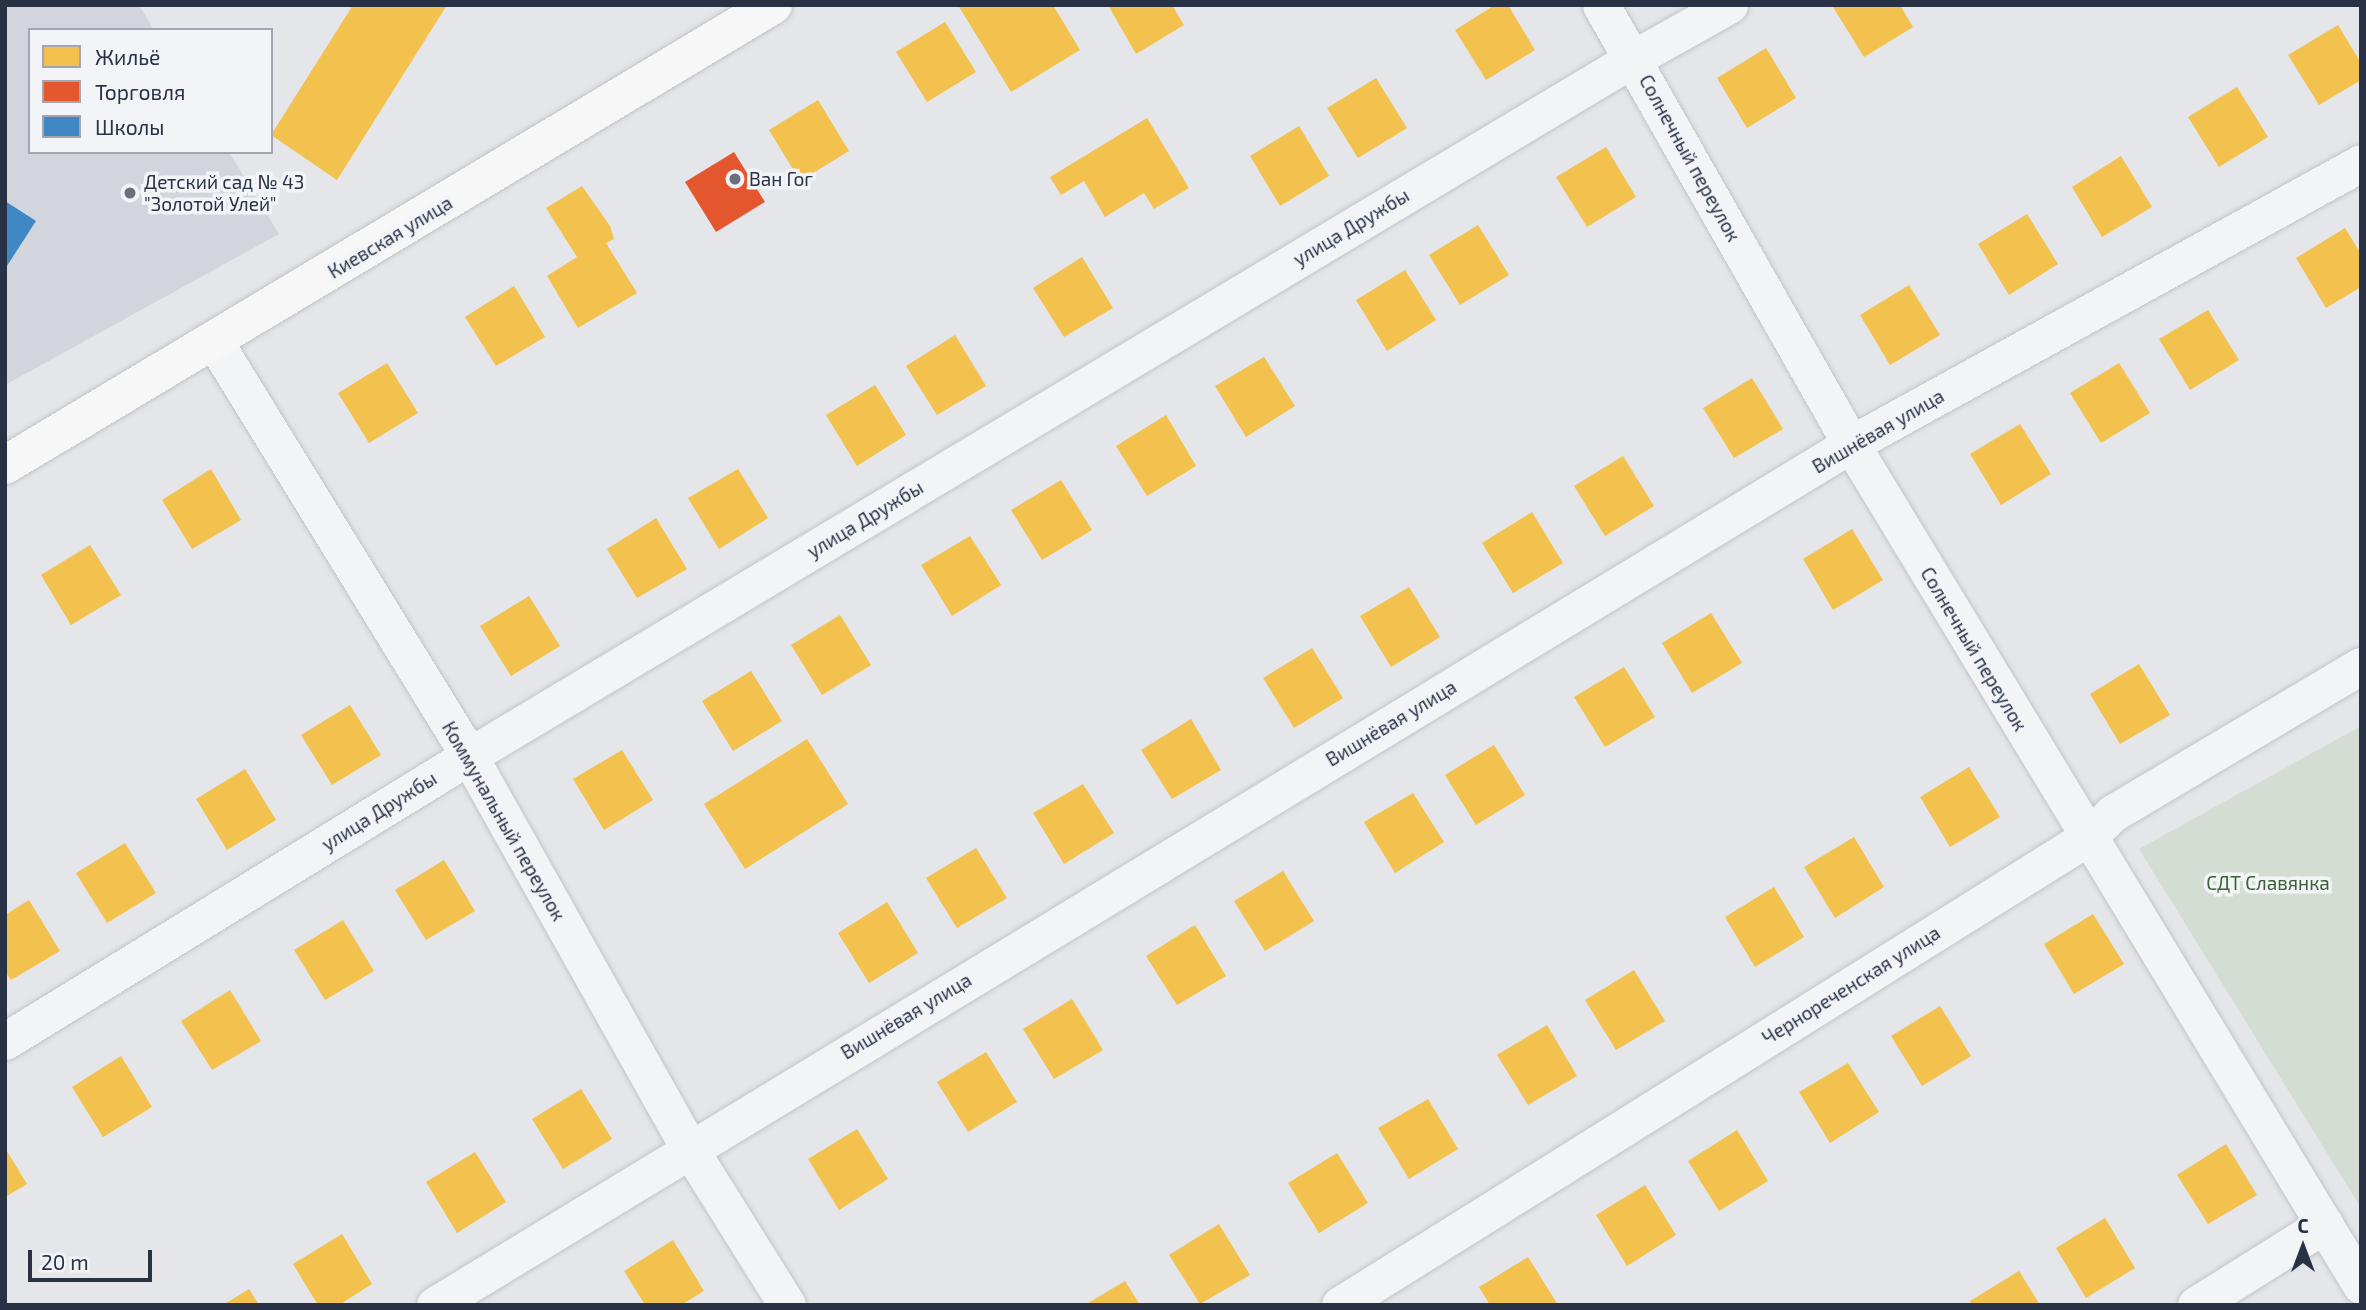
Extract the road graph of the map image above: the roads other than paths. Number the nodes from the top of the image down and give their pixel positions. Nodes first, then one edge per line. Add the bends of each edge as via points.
1 (773, 5) edge
2 (1601, 5) edge
3 (1729, 5) edge
4 (1634, 58) junction
5 (2361, 163) edge
6 (214, 341) junction
7 (1851, 444) junction
8 (5, 465) edge
9 (2361, 666) edge
10 (469, 756) junction
11 (2088, 838) junction
12 (5, 1041) edge
13 (689, 1148) junction
14 (2325, 1224) junction
15 (2361, 1285) edge
16 (435, 1305) edge
17 (787, 1305) edge
18 (1340, 1305) edge
19 (2196, 1305) edge

1 - 6 main road, Киевская улица
2 - 4 street, Солнечный переулок
3 - 4 street, улица Дружбы
4 - 7 street, Солнечный переулок
4 - 10 street, улица Дружбы
5 - 7 street, Вишнёвая улица
6 - 8 main road, Киевская улица
6 - 10 street, Коммунальный переулок
7 - 11 street, Солнечный переулок
7 - 13 street, Вишнёвая улица
9 - 11 street, Чернореченская улица via 2113,813
10 - 12 street, улица Дружбы
10 - 13 street, Коммунальный переулок
11 - 14 street, Солнечный переулок
11 - 18 street, Чернореченская улица
13 - 16 street, Вишнёвая улица
13 - 17 street, Коммунальный переулок
14 - 15 street, Солнечный переулок
14 - 19 street

